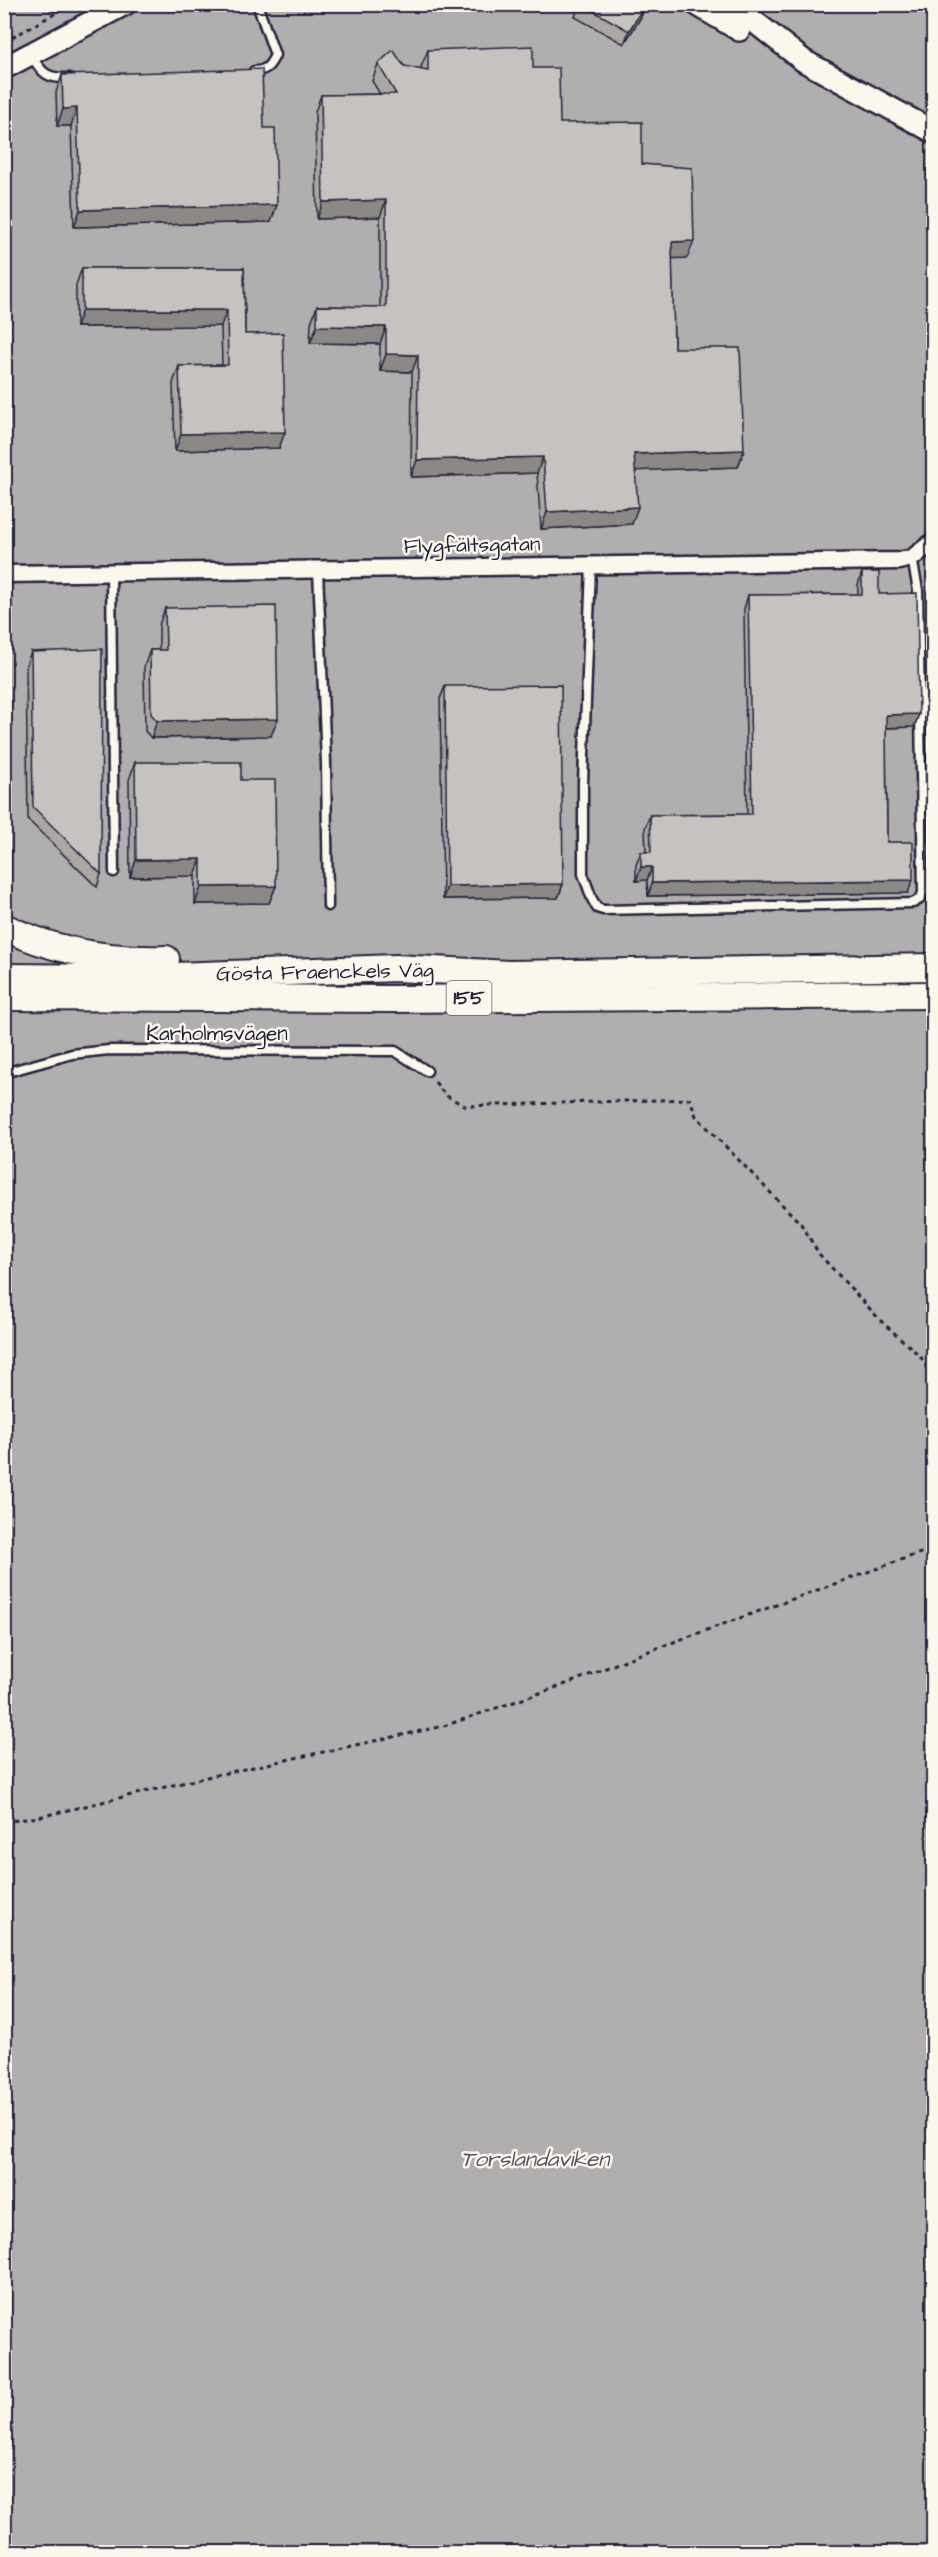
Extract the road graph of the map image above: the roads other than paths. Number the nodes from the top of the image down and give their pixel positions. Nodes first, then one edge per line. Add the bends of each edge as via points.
1 (125, 4) edge
2 (256, 4) edge
3 (696, 4) edge
4 (725, 4) edge
5 (31, 54) junction
6 (804, 61) junction
7 (4, 68) edge
8 (241, 72) edge
9 (79, 78) edge
10 (933, 132) edge
11 (933, 541) edge
12 (912, 558) junction
13 (591, 565) junction
14 (318, 570) junction
15 (111, 572) junction
16 (4, 574) edge
17 (114, 872) dead end
18 (328, 906) dead end
19 (4, 927) edge
20 (933, 967) edge
21 (261, 971) junction
22 (4, 977) edge
23 (933, 995) edge
24 (4, 997) edge
25 (427, 1071) road end
26 (4, 1073) edge

1 - 5 street
2 - 8 lane via 275,55 270,66 261,71
3 - 6 street via 775,50
4 - 6 street
5 - 7 street
5 - 9 lane via 47,75 55,79
6 - 10 street
11 - 12 street
12 - 13 street, Flygfältsgatan
12 - 13 lane via 918,590 923,893 920,899 913,903 603,910 597,908 583,874
13 - 14 street, Flygfältsgatan
14 - 15 street, Flygfältsgatan
14 - 18 lane
15 - 16 street, Flygfältsgatan
15 - 17 lane
19 - 21 main road via 87,955 221,962
20 - 21 main road, Gösta Fraenckels Väg / 155 via 509,974 396,968
21 - 22 main road, Gösta Fraenckels Väg / 155 via 120,978
23 - 24 main road, Gösta Fraenckels Väg / 155
25 - 26 lane, Karholmsvägen via 395,1051 109,1050 72,1054

